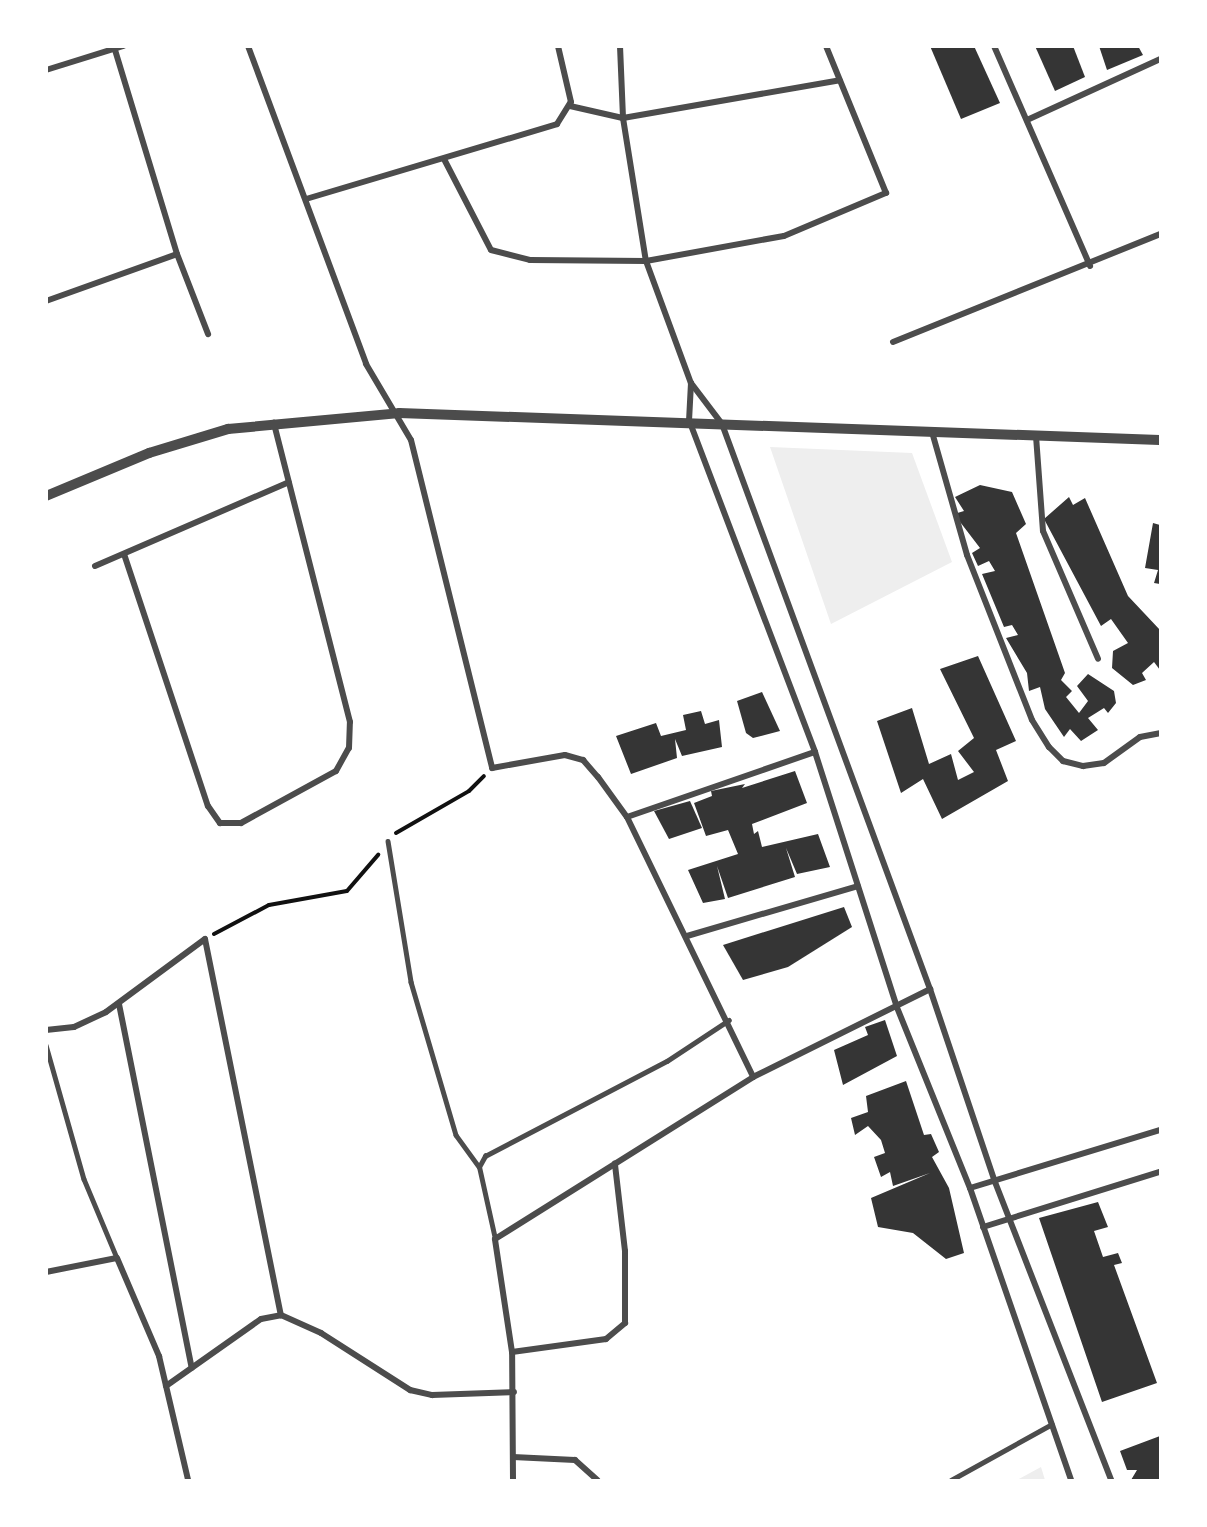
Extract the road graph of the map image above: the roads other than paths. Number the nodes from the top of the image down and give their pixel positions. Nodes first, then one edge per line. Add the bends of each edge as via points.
1 (123, 46) edge
2 (248, 46) edge
3 (558, 46) edge
4 (620, 46) edge
5 (826, 46) edge
6 (994, 46) edge
7 (114, 48) edge
8 (1161, 59) edge
9 (46, 70) edge
10 (840, 80) junction
11 (570, 106) junction
12 (623, 118) junction
13 (1027, 120) junction
14 (444, 159) junction
15 (306, 199) junction
16 (1161, 234) edge
17 (177, 254) junction
18 (646, 261) junction
19 (1090, 266) junction
20 (46, 301) edge
21 (208, 334) dead end
22 (893, 342) dead end
23 (691, 383) junction
24 (399, 413) junction
25 (689, 420) junction
26 (274, 423) junction
27 (722, 424) junction
28 (932, 432) junction
29 (1036, 436) junction
30 (1161, 440) edge
31 (289, 482) junction
32 (46, 496) edge
33 (124, 554) junction
34 (95, 566) dead end
35 (1098, 659) dead end
36 (1161, 733) edge
37 (815, 752) junction
38 (627, 817) junction
39 (388, 841) road end
40 (858, 886) junction
41 (687, 936) junction
42 (930, 989) junction
43 (119, 1004) junction
44 (896, 1005) junction
45 (729, 1020) junction
46 (46, 1030) edge
47 (46, 1045) edge
48 (753, 1077) junction
49 (1161, 1131) edge
50 (615, 1164) junction
51 (479, 1167) junction
52 (1161, 1172) edge
53 (995, 1182) junction
54 (970, 1188) junction
55 (1010, 1218) junction
56 (983, 1227) junction
57 (495, 1239) junction
58 (117, 1258) junction
59 (46, 1272) edge
60 (281, 1315) junction
61 (512, 1352) junction
62 (192, 1368) junction
63 (166, 1386) junction
64 (514, 1392) junction
65 (1052, 1424) junction
66 (513, 1457) junction
67 (188, 1480) edge
68 (513, 1480) edge
69 (597, 1480) edge
70 (951, 1480) edge
71 (1071, 1480) edge
72 (1111, 1480) edge

1 - 7 street
2 - 15 street
3 - 11 street
4 - 12 street
5 - 10 street
6 - 13 street
7 - 9 street
7 - 17 street
8 - 13 street
10 - 12 street
10 - 18 street via 886,194 784,236
11 - 12 street
11 - 14 street via 550,127
12 - 18 street
13 - 19 street
14 - 15 street
14 - 18 street via 491,250 530,260
15 - 24 street via 369,372
16 - 19 street
17 - 20 street
17 - 21 street
18 - 23 street
19 - 22 street
23 - 25 street
23 - 27 street
24 - 25 street
24 - 26 street
24 - 38 street via 411,440 492,768 565,755 583,760
25 - 27 street
25 - 37 street
26 - 31 street
26 - 32 street via 181,442
27 - 28 street
27 - 42 street
28 - 29 street
28 - 36 street via 967,555 1032,720 1049,747 1063,761 1083,766 1104,763 1140,737
29 - 30 street
29 - 35 street via 1043,531
31 - 33 street
31 - 33 street via 350,722 349,748 336,771 241,823 220,823 208,806
33 - 34 street
37 - 38 street
37 - 40 street
38 - 41 street
39 - 51 lane via 411,982 456,1135
40 - 41 street
40 - 44 street
41 - 45 street
42 - 44 street
42 - 53 street
43 - 46 street via 74,1027
43 - 60 street via 205,939
43 - 62 street
44 - 48 street
44 - 54 street
45 - 48 street
45 - 51 lane via 667,1061 496,1148
47 - 58 lane via 84,1179
48 - 50 street
49 - 53 street
50 - 57 street
50 - 61 street via 625,1251 625,1323 606,1339
51 - 57 lane
52 - 55 street
53 - 54 street
53 - 55 street
54 - 56 street
55 - 56 street
55 - 72 street
56 - 65 street
57 - 61 street
58 - 59 street
58 - 63 street via 142,1307
60 - 62 street via 261,1319
60 - 64 street via 321,1333 410,1390
61 - 64 street
62 - 63 street
63 - 67 street
64 - 66 street
65 - 70 lane
65 - 71 street
66 - 68 street
66 - 69 street via 575,1460

